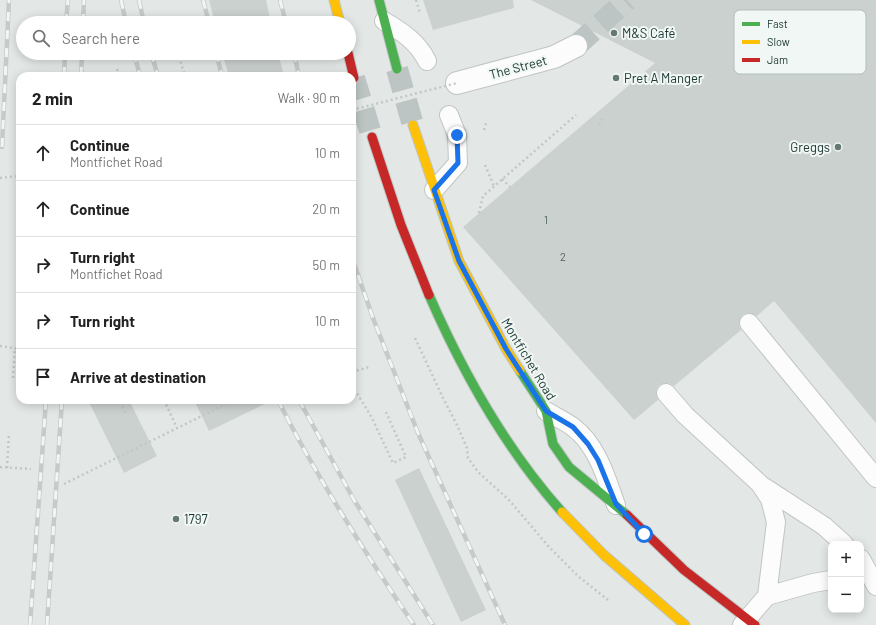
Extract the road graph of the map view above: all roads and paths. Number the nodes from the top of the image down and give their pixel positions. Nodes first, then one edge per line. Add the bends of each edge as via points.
1 (334, 0) edge
2 (379, 0) edge
3 (338, 16) edge
4 (384, 21) junction
5 (576, 46) tunnel mouth
6 (180, 60) edge
7 (350, 60) edge
8 (427, 61) dead end
9 (117, 69) dead end
10 (397, 69) tunnel mouth
11 (118, 72) edge
12 (184, 72) edge
13 (353, 72) edge
14 (457, 83) joint
15 (356, 109) edge
16 (449, 115) dead end
17 (576, 115) dead end
18 (603, 116) dead end
19 (412, 125) tunnel mouth
20 (599, 125) dead end
21 (372, 137) tunnel mouth
22 (16, 176) edge
23 (0, 178) edge
24 (502, 179) junction
25 (510, 186) dead end
26 (434, 190) junction
27 (479, 213) dead end
28 (749, 323) dead end
29 (0, 346) edge
30 (15, 348) joint
31 (369, 367) dead end
32 (356, 371) edge
33 (13, 378) dead end
34 (356, 391) edge
35 (666, 394) dead end
36 (121, 404) edge
37 (166, 404) edge
38 (226, 404) edge
39 (546, 411) junction
40 (386, 412) dead end
41 (125, 413) dead end
42 (177, 428) junction
43 (9, 433) dead end
44 (0, 467) edge
45 (7, 468) junction
46 (31, 469) dead end
47 (876, 478) edge
48 (64, 484) dead end
49 (760, 484) junction
50 (616, 504) junction
51 (841, 541) edge
52 (864, 564) edge
53 (828, 580) edge
54 (876, 586) edge
55 (864, 587) edge
56 (876, 591) edge
57 (767, 596) junction
58 (748, 623) edge
59 (685, 625) edge

1 - 3 street
2 - 4 street
4 - 8 lane via 403,32 423,51
4 - 10 street
5 - 14 street, The Street via 554,57
6 - 12 path
7 - 13 street
9 - 11 path
14 - 15 path, bridge
16 - 26 lane via 457,135 458,163
17 - 24 path
18 - 20 path
19 - 26 street, Montfichet Road
21 - 59 street via 396,214 420,274 466,372 496,423 532,476 557,506 636,584
22 - 23 path, bridge
24 - 25 path
24 - 27 path via 483,196
26 - 39 street, Montfichet Road via 459,261 506,349
28 - 47 lane
29 - 30 path
30 - 33 path
31 - 32 path
34 - 40 path via 393,463 406,457
35 - 49 lane via 684,415
36 - 41 path
37 - 42 path
38 - 42 path
39 - 50 lane via 573,427 588,444 598,460
39 - 50 street, Montfichet Road via 553,444 569,467
42 - 48 path
43 - 45 path
44 - 45 path
45 - 46 path
49 - 51 lane via 824,526
49 - 57 lane via 770,499 776,522
50 - 58 street, Montfichet Road via 644,534
52 - 54 lane
53 - 57 lane
55 - 56 lane
57 - 58 lane

